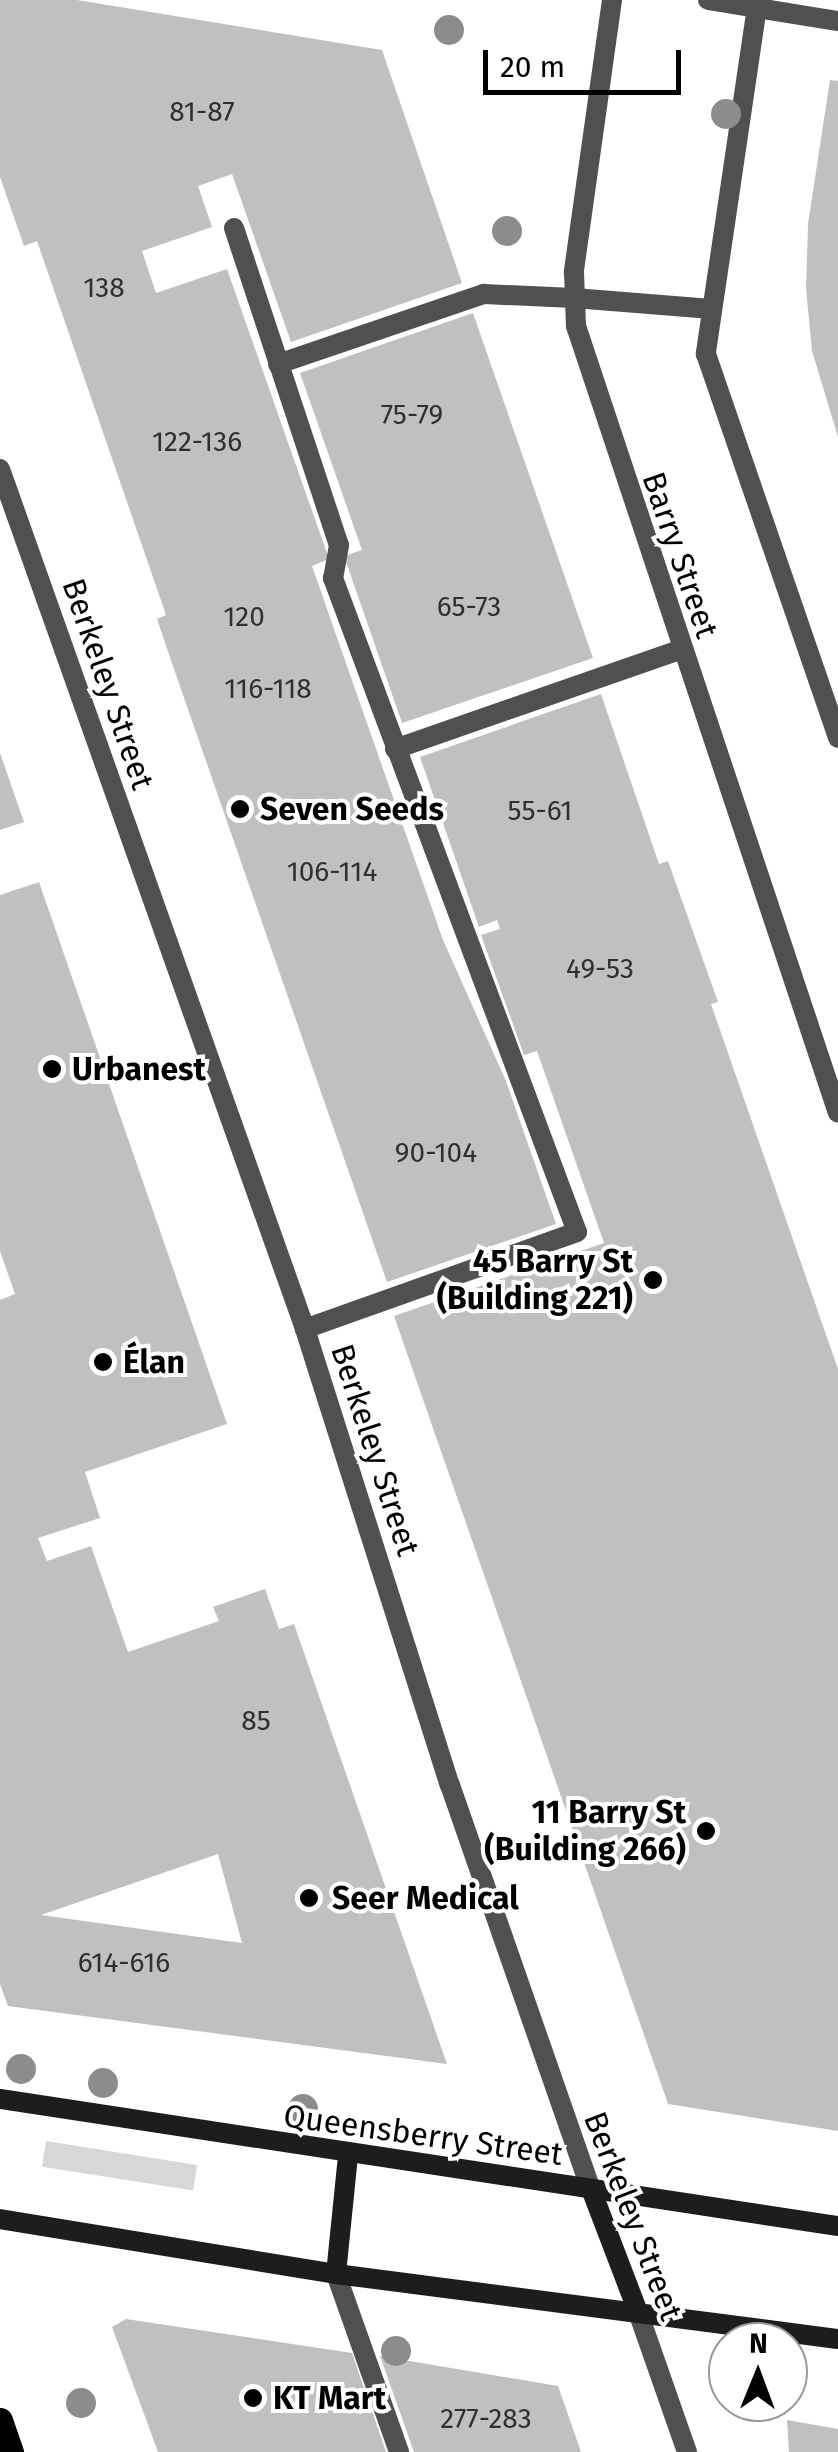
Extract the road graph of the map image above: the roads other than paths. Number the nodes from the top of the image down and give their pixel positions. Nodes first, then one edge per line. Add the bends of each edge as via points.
1 (612, 0) edge
2 (708, 0) edge
3 (757, 4) edge
4 (838, 20) edge
5 (234, 228) dead end
6 (574, 298) junction
7 (712, 309) junction
8 (278, 364) junction
9 (0, 468) edge
10 (680, 650) junction
11 (838, 738) edge
12 (394, 750) junction
13 (838, 1113) edge
14 (305, 1329) junction
15 (0, 2099) edge
16 (348, 2155) junction
17 (591, 2189) junction
18 (0, 2219) edge
19 (838, 2226) edge
20 (336, 2274) junction
21 (638, 2312) junction
22 (838, 2339) edge
23 (0, 2420) edge
24 (11, 2452) edge
25 (398, 2452) edge
26 (687, 2452) edge

1 - 6 street, Barry Street
2 - 3 street
3 - 4 street
3 - 7 street
5 - 8 street
6 - 7 street
6 - 8 street via 484,294
6 - 10 street, Barry Street via 585,367
7 - 11 street via 708,365
8 - 12 street via 339,545 334,578
9 - 14 street, Berkeley Street
10 - 12 street
10 - 13 street, Barry Street
12 - 14 street via 577,1232
14 - 17 street, Berkeley Street via 450,1785
15 - 16 main road, Queensberry Street
16 - 17 main road, Queensberry Street
16 - 20 main road
17 - 19 main road, Queensberry Street
17 - 21 main road, Berkeley Street
18 - 20 main road
20 - 21 main road
20 - 25 street
21 - 22 main road
21 - 26 street, Berkeley Street
23 - 24 main road

